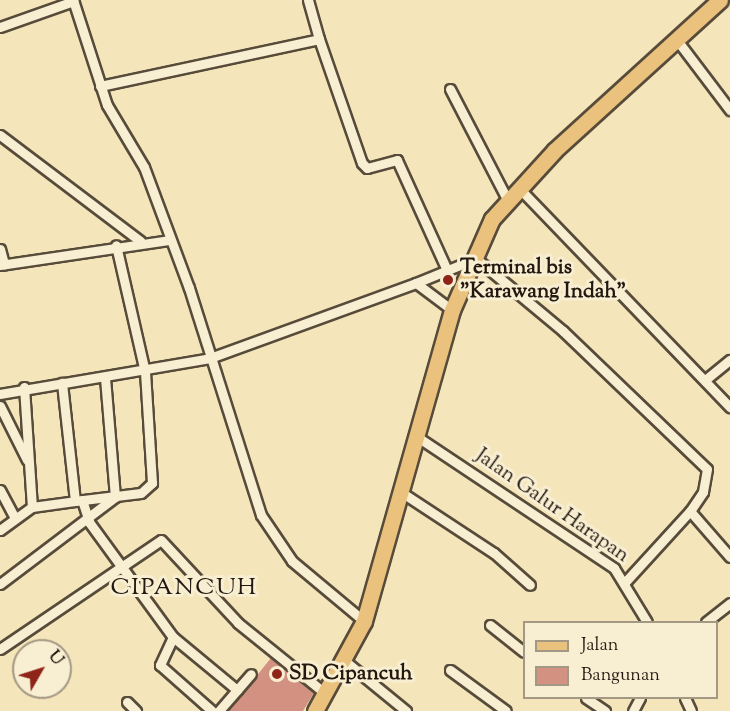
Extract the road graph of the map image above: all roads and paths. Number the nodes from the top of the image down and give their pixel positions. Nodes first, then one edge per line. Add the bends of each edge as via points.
1 (74, 0) edge
2 (308, 0) edge
3 (720, 0) edge
4 (0, 27) edge
5 (319, 39) junction
6 (677, 40) junction
7 (100, 86) junction
8 (450, 89) dead end
9 (730, 110) edge
10 (0, 135) edge
11 (518, 187) junction
12 (507, 199) junction
13 (170, 240) junction
14 (140, 241) junction
15 (116, 245) junction
16 (0, 249) edge
17 (472, 258) junction
18 (2, 265) edge
19 (447, 270) junction
20 (416, 283) junction
21 (452, 310) junction
22 (210, 358) junction
23 (730, 360) edge
24 (145, 372) junction
25 (105, 377) junction
26 (705, 380) junction
27 (62, 383) junction
28 (24, 387) junction
29 (0, 394) edge
30 (0, 406) edge
31 (730, 407) edge
32 (416, 436) junction
33 (27, 461) junction
34 (0, 490) edge
35 (401, 492) junction
36 (115, 497) junction
37 (79, 500) junction
38 (32, 507) junction
39 (690, 511) junction
40 (15, 518) junction
41 (89, 522) junction
42 (0, 530) edge
43 (730, 557) edge
44 (121, 565) junction
45 (626, 581) junction
46 (0, 584) edge
47 (530, 585) dead end
48 (730, 603) edge
49 (364, 621) junction
50 (646, 621) edge
51 (707, 621) edge
52 (490, 625) dead end
53 (173, 637) junction
54 (0, 649) edge
55 (523, 650) edge
56 (345, 661) junction
57 (450, 670) dead end
58 (251, 674) dead end
59 (237, 690) junction
60 (326, 694) junction
61 (587, 699) edge
62 (127, 702) dead end
63 (136, 711) edge
64 (212, 711) edge
65 (219, 711) edge
66 (315, 711) edge
67 (406, 711) edge
68 (506, 711) edge
69 (605, 711) edge

1 - 4 street
1 - 7 street
2 - 5 street
3 - 6 main road
5 - 7 street
5 - 19 street via 362,163 367,168 397,160
6 - 9 street
6 - 11 main road
7 - 13 street via 144,167
8 - 12 street
10 - 14 street
11 - 12 main road
11 - 26 street
12 - 17 main road
13 - 14 street
13 - 22 street
14 - 15 street
15 - 18 street
15 - 24 street
16 - 18 street
17 - 19 street
17 - 21 main road
17 - 39 street via 563,331 705,464 707,480
19 - 20 street
20 - 21 street
20 - 22 street
21 - 32 main road
22 - 24 street
22 - 49 street via 245,477 272,536 320,588
23 - 26 street
24 - 25 street
24 - 36 street via 152,483 141,493
25 - 27 street
25 - 36 street
26 - 31 street
27 - 28 street
27 - 37 street
28 - 29 street
28 - 33 street
30 - 33 street
32 - 35 main road
32 - 45 street, Jalan Galur Harapan via 548,520
33 - 38 street
34 - 40 street
35 - 47 street via 494,553
35 - 49 main road
36 - 37 street
36 - 41 street
37 - 38 street
37 - 41 street
38 - 40 street
39 - 43 street
39 - 45 street
40 - 42 street
41 - 44 street
41 - 46 street
44 - 53 street
44 - 54 street
44 - 60 street via 155,541 166,543 238,623
45 - 50 street, Jalan Galur Harapan
48 - 51 street
49 - 56 main road
52 - 55 street
53 - 59 street
53 - 64 street via 160,665
56 - 60 main road
56 - 67 street
57 - 68 street
58 - 59 street
59 - 65 street
60 - 66 main road
61 - 69 street
62 - 63 street

